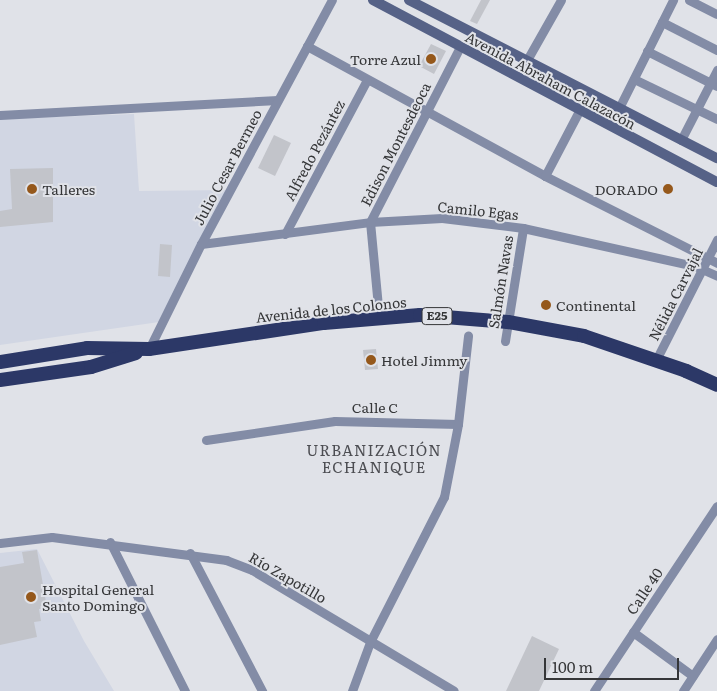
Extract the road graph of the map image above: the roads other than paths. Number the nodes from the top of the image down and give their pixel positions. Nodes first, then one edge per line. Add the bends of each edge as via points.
1 (332, 0) edge
2 (373, 0) edge
3 (409, 0) edge
4 (561, 0) edge
5 (673, 0) edge
6 (689, 0) edge
7 (717, 14) edge
8 (662, 22) junction
9 (307, 46) junction
10 (460, 46) junction
11 (717, 50) edge
12 (647, 51) junction
13 (527, 60) junction
14 (717, 70) edge
15 (634, 79) junction
16 (367, 80) junction
17 (714, 85) edge
18 (278, 100) junction
19 (619, 108) junction
20 (697, 110) junction
21 (579, 111) junction
22 (426, 112) junction
23 (0, 115) edge
24 (717, 119) edge
25 (682, 140) junction
26 (717, 158) edge
27 (545, 176) junction
28 (717, 182) edge
29 (370, 222) junction
30 (523, 228) junction
31 (285, 234) junction
32 (717, 240) edge
33 (201, 244) junction
34 (713, 262) edge
35 (704, 270) junction
36 (717, 276) edge
37 (379, 317) junction
38 (508, 322) junction
39 (468, 336) dead end
40 (505, 341) dead end
41 (149, 349) junction
42 (656, 360) junction
43 (0, 362) edge
44 (0, 380) edge
45 (717, 385) edge
46 (458, 424) junction
47 (206, 440) dead end
48 (717, 506) edge
49 (110, 542) junction
50 (0, 543) edge
51 (190, 553) junction
52 (633, 632) junction
53 (717, 639) edge
54 (370, 642) junction
55 (693, 676) junction
56 (598, 690) edge
57 (184, 691) edge
58 (262, 691) edge
59 (352, 691) edge
60 (454, 691) edge
61 (683, 691) edge

1 - 9 street, Julio Cesar Bermeo
2 - 10 main road, Avenida Abraham Calazacón
3 - 13 main road, Avenida Abraham Calazacón
4 - 13 street
5 - 8 street
6 - 7 street
8 - 11 street
8 - 12 street
9 - 16 street
9 - 18 street, Julio Cesar Bermeo
10 - 21 main road, Avenida Abraham Calazacón
10 - 22 street, Edison Montesdeoca
12 - 15 street
12 - 17 street
13 - 19 main road, Avenida Abraham Calazacón
14 - 17 street
15 - 19 street
15 - 20 street
16 - 22 street
16 - 31 street, Alfredo Pezántez
17 - 20 street
18 - 23 street
18 - 33 street, Julio Cesar Bermeo
19 - 25 main road, Avenida Abraham Calazacón
20 - 24 street
20 - 25 street
21 - 27 street
21 - 28 main road, Avenida Abraham Calazacón
22 - 27 street
22 - 29 street, Edison Montesdeoca
25 - 26 main road, Avenida Abraham Calazacón
27 - 34 street
29 - 30 street, Camilo Egas via 442,218
29 - 31 street, Camilo Egas
29 - 37 street, Edison Montesdeoca
30 - 35 street, Camilo Egas
30 - 38 street, Salmón Navas
31 - 33 street, Camilo Egas
32 - 34 street, Nélida Carvajal
33 - 41 street, Julio Cesar Bermeo
34 - 35 street, Nélida Carvajal
35 - 36 street, Camilo Egas
35 - 42 street, Nélida Carvajal
37 - 38 highway, Avenida de los Colonos / E25 via 420,315
37 - 41 highway, Avenida de los Colonos / E25
38 - 40 street, Salmón Navas
38 - 42 highway, Avenida de los Colonos / E25 via 584,336
39 - 46 street
41 - 43 highway, Avenida de los Colonos / E25 via 87,348
41 - 44 highway, Avenida de los Colonos / E25 via 90,367
42 - 45 highway, Avenida de los Colonos / E25
46 - 47 street, Calle C via 335,421
46 - 54 street via 444,497
48 - 52 street, Calle 40
49 - 50 street, Río Zapotillo via 52,537
49 - 51 street, Río Zapotillo
49 - 57 street
51 - 54 street, Río Zapotillo via 226,560 252,570
51 - 58 street
52 - 55 street
52 - 56 street, Calle 40
53 - 55 street
54 - 59 street
54 - 60 street, Río Zapotillo
55 - 61 street

